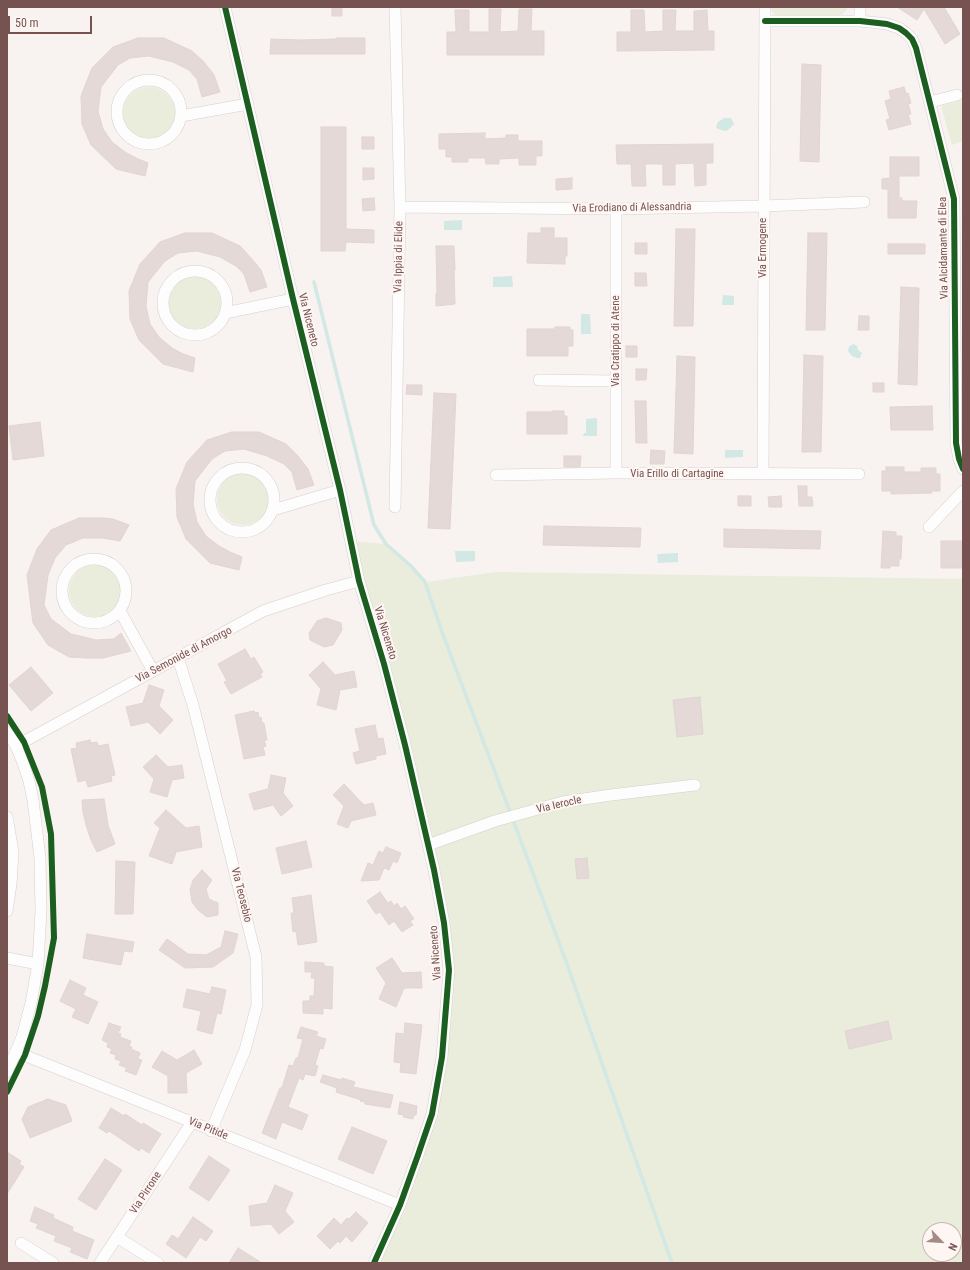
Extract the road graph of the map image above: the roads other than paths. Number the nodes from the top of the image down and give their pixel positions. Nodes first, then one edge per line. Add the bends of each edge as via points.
1 (225, 7) edge
2 (396, 7) edge
3 (765, 7) edge
4 (860, 7) edge
5 (860, 21) junction
6 (765, 22) junction
7 (957, 95) dead end
8 (930, 102) junction
9 (248, 104) junction
10 (181, 116) junction
11 (959, 200) edge
12 (864, 202) dead end
13 (763, 206) junction
14 (400, 208) junction
15 (616, 209) junction
16 (293, 299) junction
17 (225, 313) junction
18 (539, 380) dead end
19 (616, 381) junction
20 (963, 470) edge
21 (616, 474) junction
22 (763, 474) junction
23 (859, 474) dead end
24 (496, 475) dead end
25 (340, 490) junction
26 (963, 491) edge
27 (395, 507) dead end
28 (273, 510) junction
29 (929, 527) dead end
30 (359, 581) junction
31 (120, 612) junction
32 (178, 658) junction
33 (153, 671) junction
34 (7, 732) edge
35 (16, 746) junction
36 (695, 785) dead end
37 (7, 817) edge
38 (428, 845) junction
39 (7, 911) edge
40 (7, 958) edge
41 (38, 964) junction
42 (16, 1052) junction
43 (7, 1072) edge
44 (192, 1122) junction
45 (211, 1130) junction
46 (400, 1205) junction
47 (117, 1237) junction
48 (21, 1243) dead end
49 (53, 1263) edge
50 (100, 1263) edge
51 (158, 1263) edge
52 (374, 1263) edge

1 - 9 street, Via Niceneto
2 - 14 street, Via Ippia di Elide
3 - 6 street, Via Ermogene
4 - 5 street
5 - 6 street, Via Alcidamante di Elea
5 - 8 street, Via Alcidamante di Elea via 891,24 909,36 918,52
6 - 13 street, Via Ermogene
7 - 8 street
8 - 11 street, Via Alcidamante di Elea
9 - 10 street
9 - 16 street, Via Niceneto
10 - 10 street via 180,105 170,87 150,80 130,86 118,102 116,113 118,124 124,133 142,144 153,144 172,135
11 - 20 street, Via Alcidamante di Elea via 956,443
12 - 13 street, Via Erodiano di Alessandria
13 - 15 street, Via Erodiano di Alessandria
13 - 22 street, Via Ermogene
14 - 15 street, Via Erodiano di Alessandria
14 - 27 street, Via Ippia di Elide
15 - 19 street, Via Cratippo di Atene
16 - 17 street
16 - 25 street, Via Niceneto
17 - 17 street via 226,293 221,284 205,272 185,272 176,277 164,293 162,304 165,315 170,325 179,332 201,335 212,331
18 - 19 street
19 - 21 street, Via Cratippo di Atene
21 - 22 street, Via Erillo di Cartagine
21 - 24 street, Via Erillo di Cartagine
22 - 23 street, Via Erillo di Cartagine
25 - 28 street
25 - 30 street, Via Niceneto
26 - 29 street
28 - 28 street via 273,490 265,477 252,469 242,467 223,473 211,490 212,512 218,521 237,532 249,532 259,527 268,520
30 - 32 street, Via Semonide di Amorgo via 264,611
30 - 38 street, Via Niceneto via 384,664
31 - 31 street via 127,591 125,580 112,563 102,559 91,559 71,568 62,587 66,607 73,615 82,621 97,623
31 - 33 street
32 - 33 street, Via Semonide di Amorgo
32 - 45 street, Via Teosebio via 193,705 256,957 257,1004 249,1035
33 - 35 street, Via Semonide di Amorgo
34 - 35 street
35 - 41 street via 29,781 37,825 42,902
36 - 38 street, Via Ierocle via 563,802 495,821
37 - 39 street via 13,852
38 - 46 street, Via Niceneto via 444,922 449,970 446,1016 432,1114
40 - 41 street
41 - 42 street via 27,1021
42 - 43 street
42 - 44 street, Via Pitide
44 - 45 street, Via Pitide
44 - 47 street, Via Pirrone
45 - 46 street, Via Pitide
46 - 52 street, Via Niceneto
47 - 50 street, Via Pirrone
47 - 51 street
48 - 49 street

